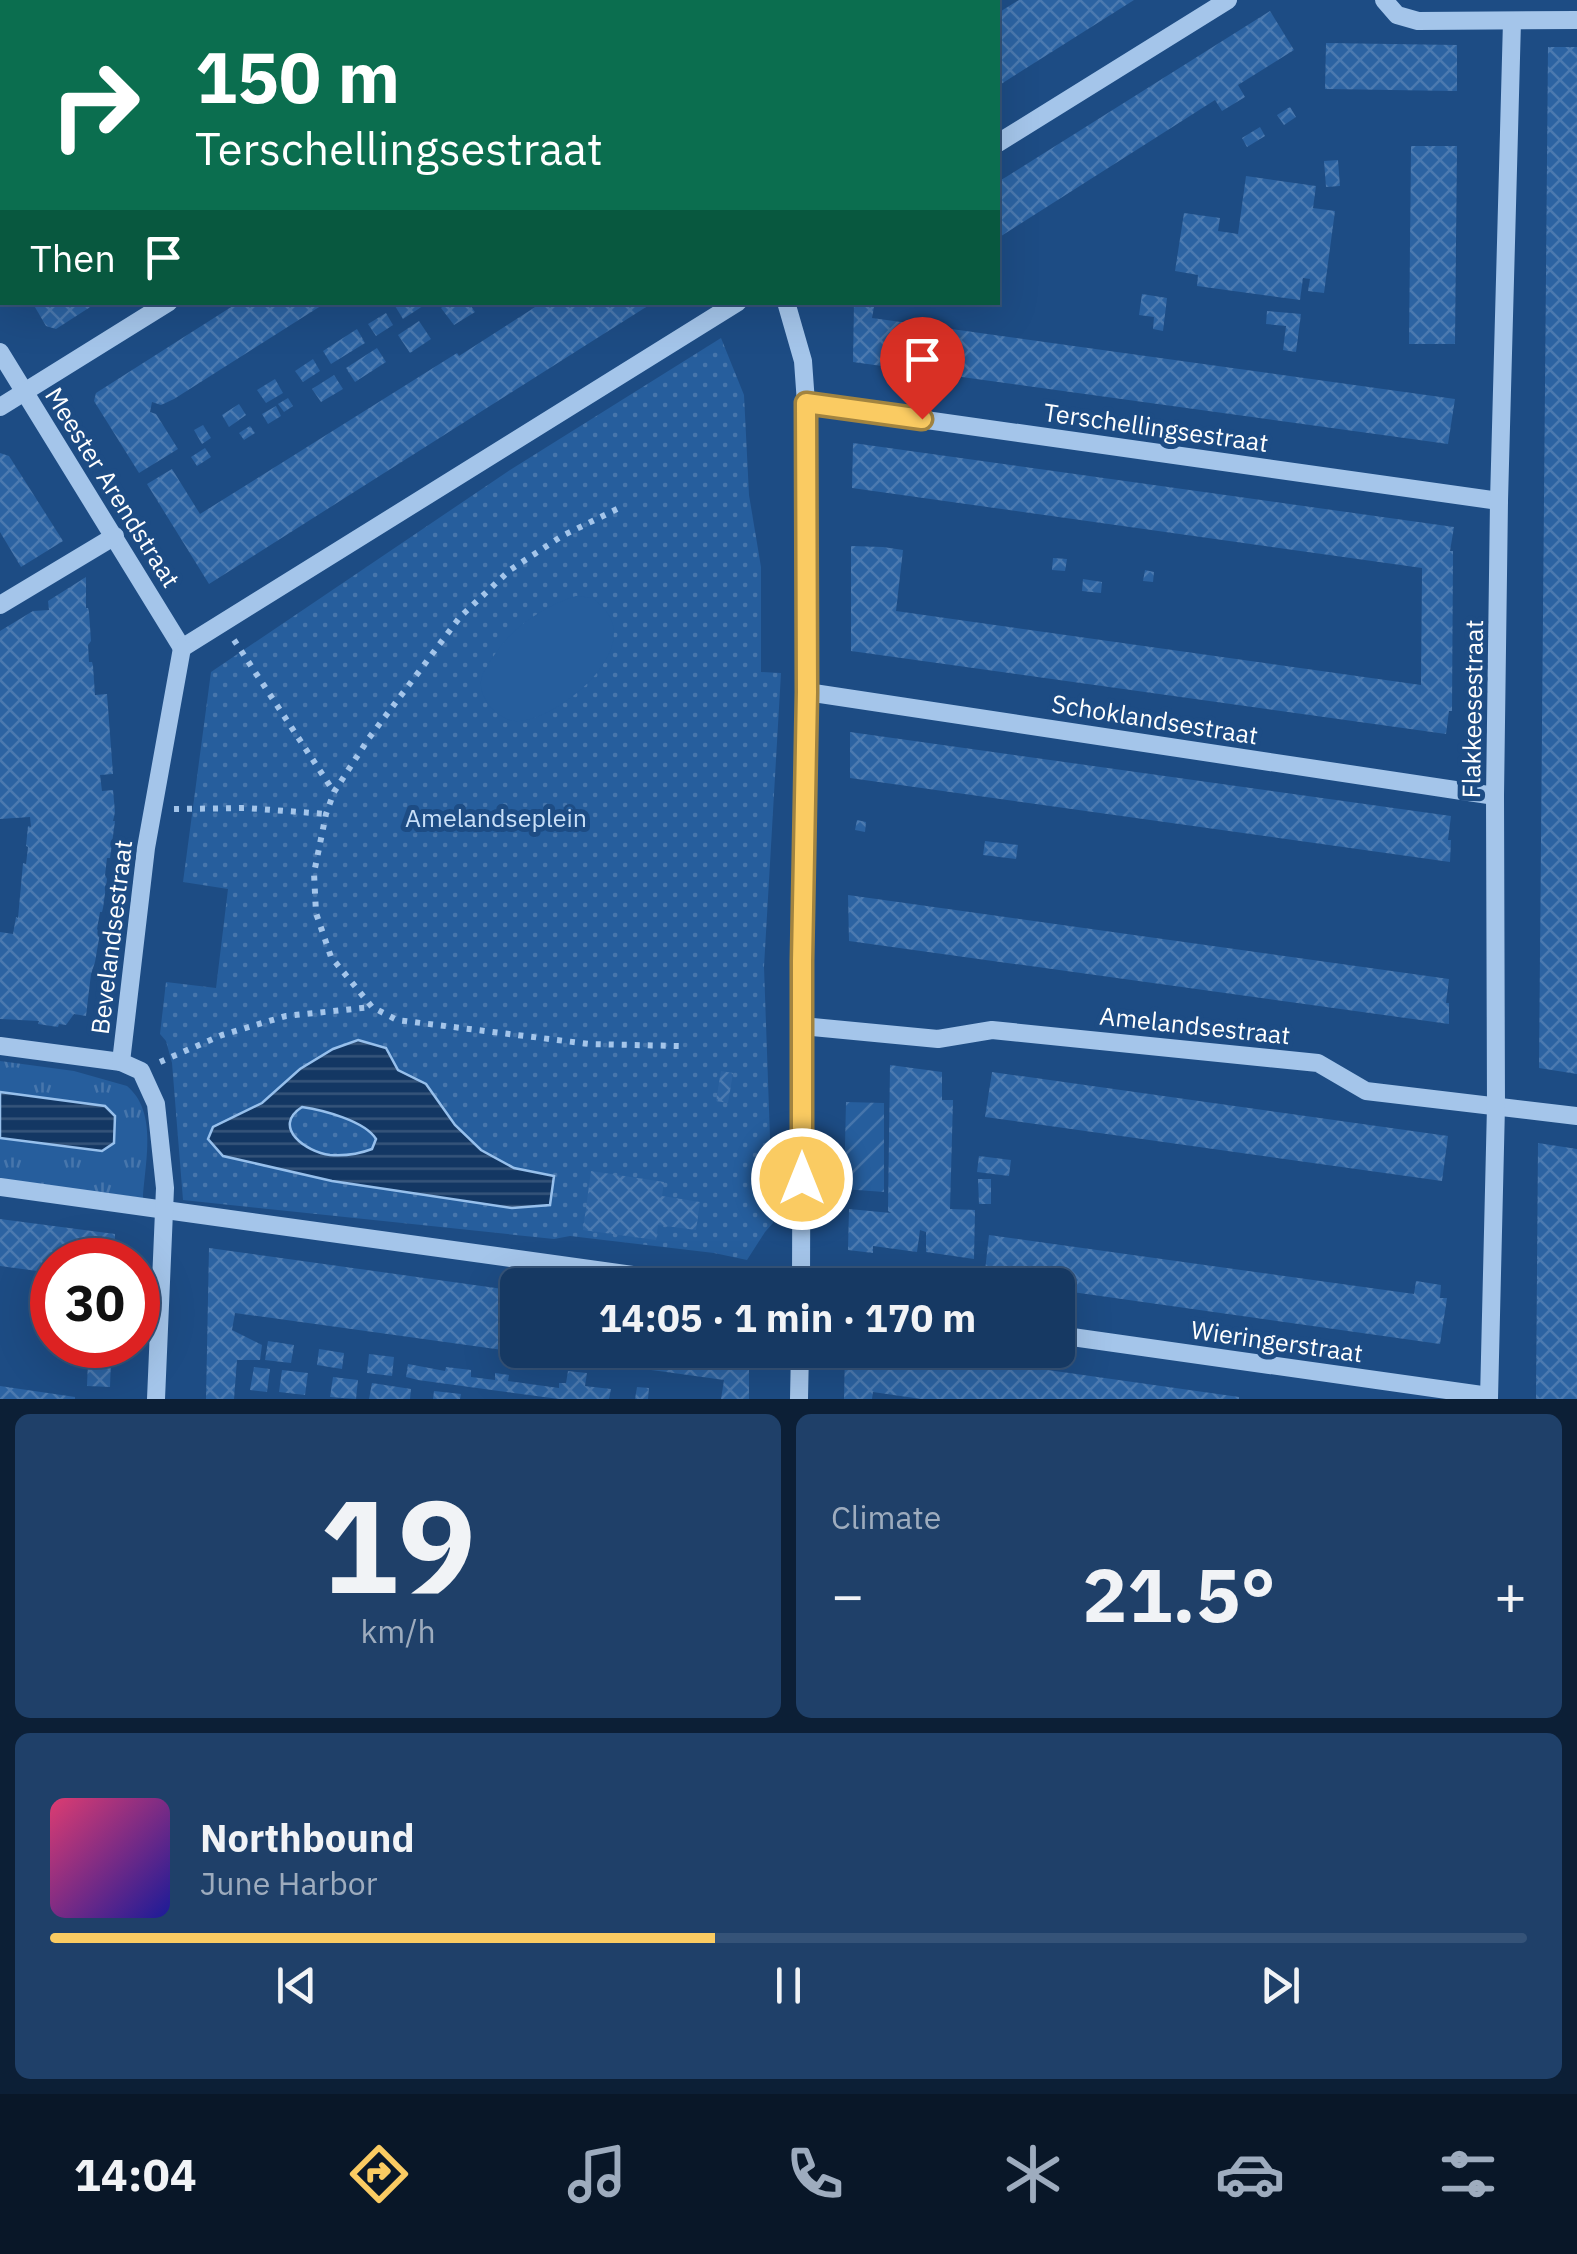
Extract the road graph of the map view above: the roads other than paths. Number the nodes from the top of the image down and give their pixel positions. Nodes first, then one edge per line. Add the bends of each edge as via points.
1 (1228, 0) edge
2 (1384, 0) edge
3 (1512, 20) junction
4 (1577, 20) edge
5 (1000, 141) edge
6 (164, 305) edge
7 (733, 305) edge
8 (787, 305) edge
9 (0, 352) edge
10 (25, 392) junction
11 (806, 403) junction
12 (0, 407) edge
13 (1499, 501) junction
14 (116, 536) junction
15 (0, 605) edge
16 (182, 648) junction
17 (807, 692) junction
18 (1495, 796) junction
19 (802, 1026) junction
20 (0, 1046) edge
21 (121, 1062) junction
22 (1496, 1106) junction
23 (1577, 1116) edge
24 (0, 1187) edge
25 (163, 1209) junction
26 (585, 1268) edge
27 (801, 1268) edge
28 (1075, 1337) edge
29 (800, 1368) edge
30 (1489, 1397) edge
31 (156, 1399) edge
32 (799, 1399) edge

1 - 5 street
2 - 3 street via 1396,15 1418,21
3 - 4 street
3 - 13 street, Flakkeesestraat
6 - 10 street
7 - 16 street
8 - 11 street
9 - 10 street, Meester Arendstraat
10 - 12 street
10 - 14 street, Meester Arendstraat
11 - 13 street, Terschellingsestraat
11 - 17 street
13 - 18 street, Flakkeesestraat
14 - 15 street
14 - 16 street, Meester Arendstraat
16 - 21 street, Bevelandsestraat via 152,810
17 - 18 street, Schoklandsestraat
17 - 19 street
18 - 22 street, Flakkeesestraat
19 - 22 street, Amelandsestraat via 938,1040 992,1030 1318,1063 1366,1090
19 - 27 street
20 - 21 street
21 - 25 street, Bevelandsestraat via 140,1071 156,1104
22 - 23 street, Amelandsestraat
22 - 30 street, Flakkeesestraat
24 - 25 street
25 - 26 street
25 - 31 street
28 - 30 street, Wieringerstraat
29 - 32 street

